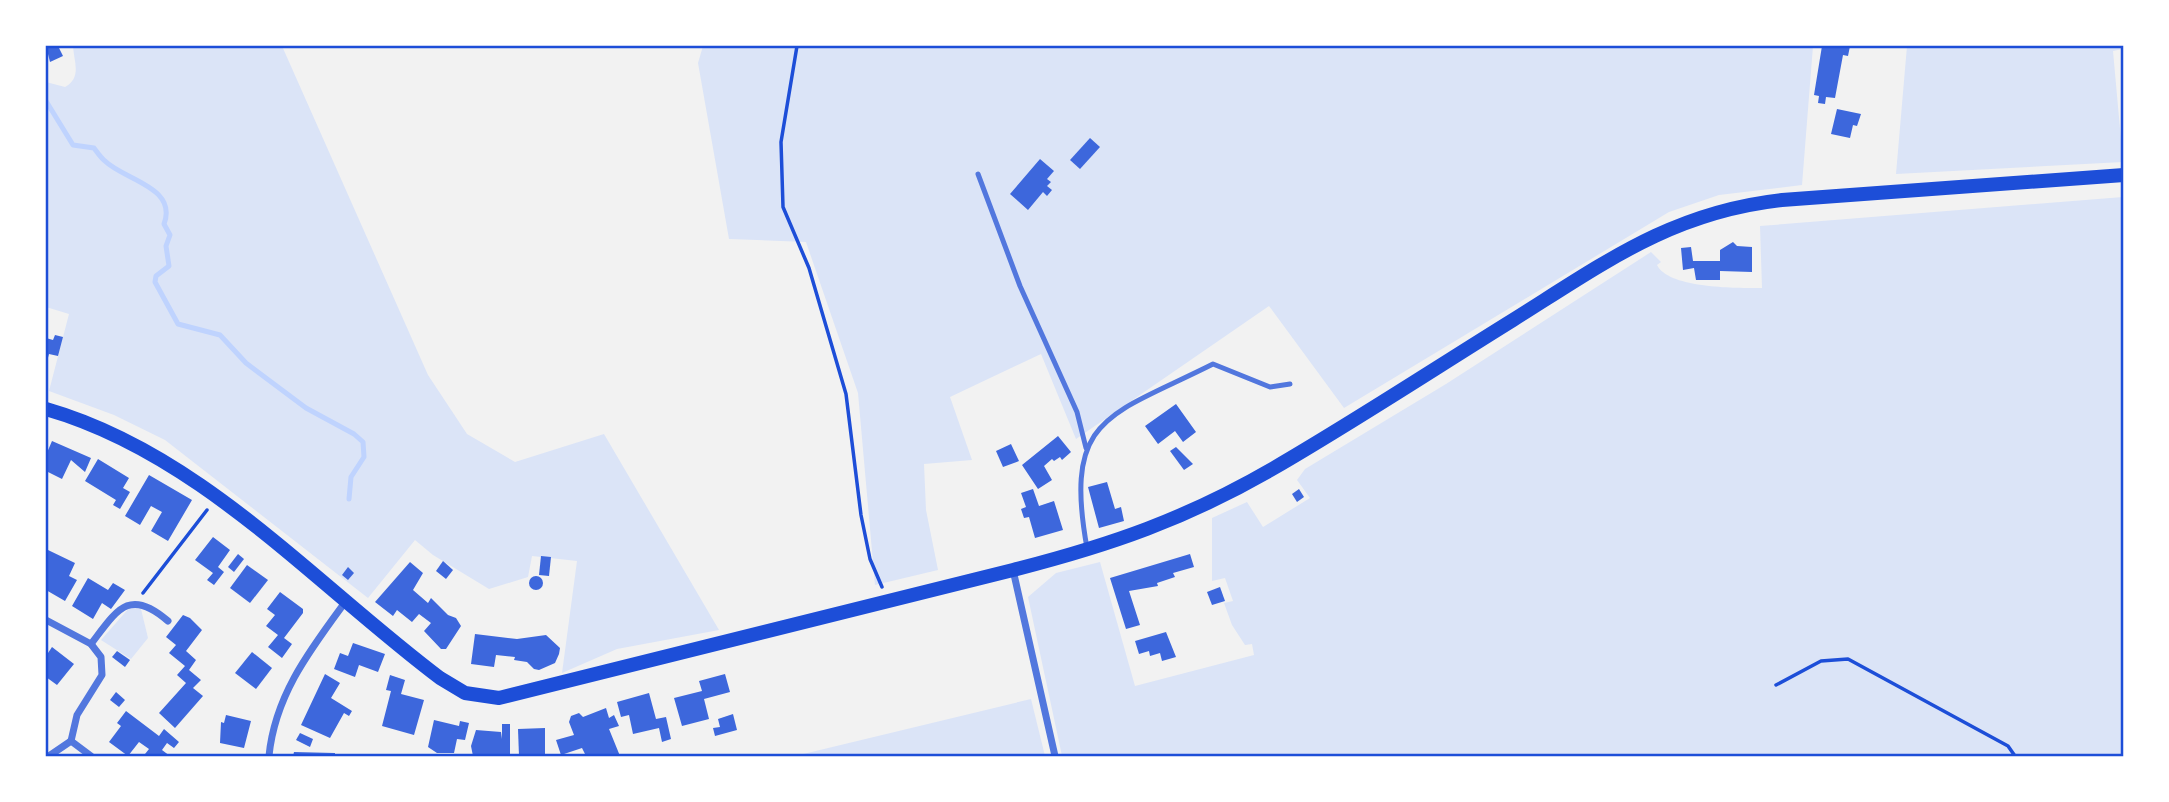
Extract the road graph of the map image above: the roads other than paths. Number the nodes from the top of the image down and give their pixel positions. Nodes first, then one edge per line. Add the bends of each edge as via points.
1 (978, 174) dead end
2 (2123, 175) edge
3 (1290, 384) dead end
4 (46, 410) edge
5 (1086, 447) junction
6 (1087, 551) junction
7 (1013, 570) junction
8 (346, 601) junction
9 (46, 620) edge
10 (169, 621) dead end
11 (91, 644) junction
12 (71, 741) junction
13 (49, 757) edge
14 (91, 757) edge
15 (269, 757) edge
16 (1055, 757) edge

1 - 5 lane via 1020,286 1077,412
2 - 6 main road via 1782,200 1688,220 1615,257 1241,486 1148,531
3 - 5 lane via 1270,387 1213,364 1119,411 1102,424
4 - 8 main road via 123,438 217,498
5 - 6 lane via 1079,499
6 - 7 main road
7 - 8 main road via 499,698 448,684
7 - 16 street
8 - 15 street via 288,685 276,715
9 - 11 street
10 - 11 street via 135,602 123,607
11 - 12 street via 101,657 102,675 77,715
12 - 13 street
12 - 14 street

